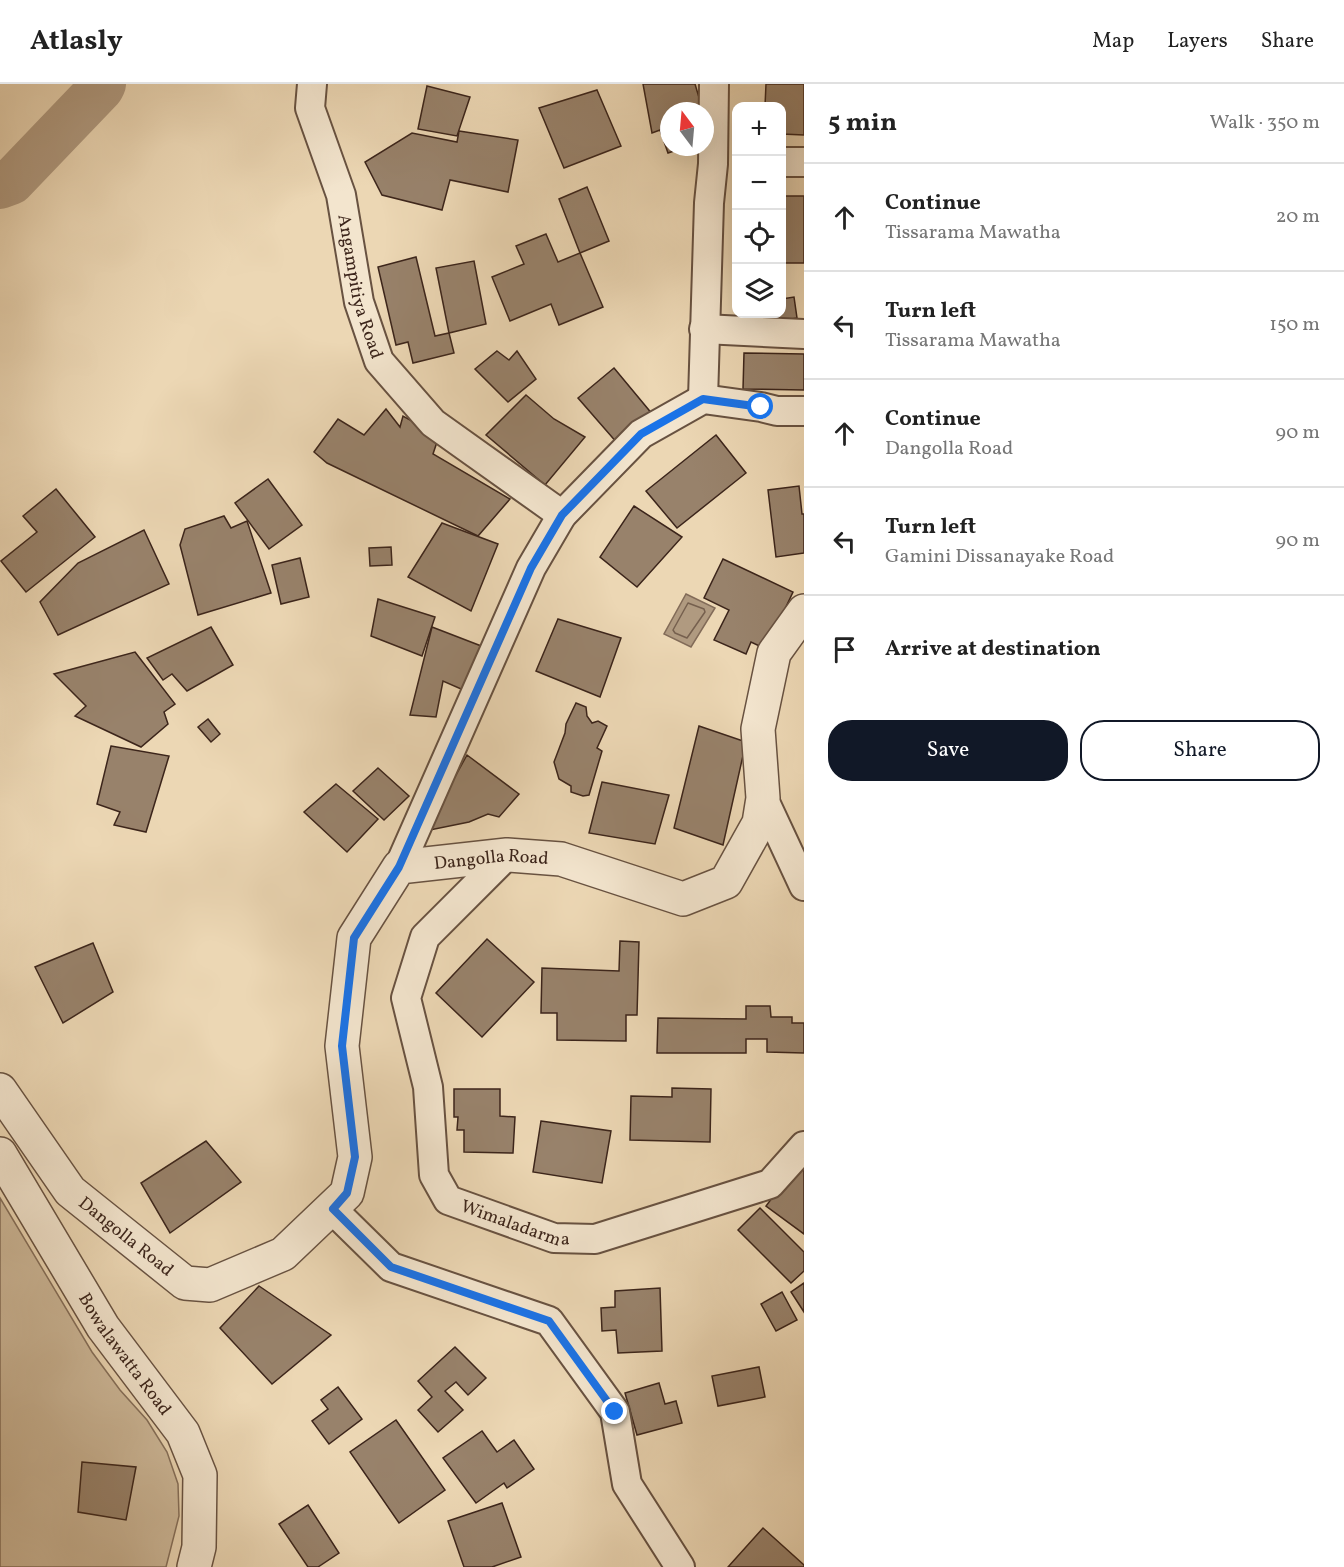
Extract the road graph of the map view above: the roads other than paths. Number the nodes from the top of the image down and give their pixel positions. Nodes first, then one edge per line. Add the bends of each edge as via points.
1 (312, 84) edge
2 (714, 84) edge
3 (786, 162) edge
4 (804, 162) edge
5 (725, 164) edge
6 (704, 329) junction
7 (804, 334) edge
8 (703, 399) junction
9 (804, 411) edge
10 (562, 515) junction
11 (804, 611) edge
12 (764, 798) junction
13 (507, 855) junction
14 (399, 867) junction
15 (804, 886) edge
16 (0, 1090) edge
17 (804, 1146) edge
18 (0, 1154) edge
19 (333, 1209) junction
20 (194, 1567) edge
21 (680, 1567) edge

1 - 10 street, Angampitiya Road via 310,108 341,195 359,302 379,361 433,423
2 - 5 street
3 - 4 street
5 - 6 street via 709,203
6 - 7 street
6 - 8 street
8 - 9 street via 777,411
8 - 10 street via 641,434
10 - 14 street via 531,568
11 - 12 street, Dangolla Road via 774,653 758,729
12 - 13 street, Dangolla Road via 759,823 726,882 683,899 561,859
12 - 15 street
13 - 14 street, Dangolla Road
13 - 17 street, Wimaladarma via 425,937 406,999 428,1087 434,1175 448,1200 554,1238 595,1239 770,1184
14 - 19 street, Dangolla Road via 354,938 342,1046 355,1157 347,1193
16 - 19 street, Dangolla Road via 70,1191 185,1283 210,1284 283,1254
18 - 20 street, Bowalawatta Road via 103,1327 183,1433 200,1475
19 - 21 street via 391,1267 549,1321 615,1412 627,1484

